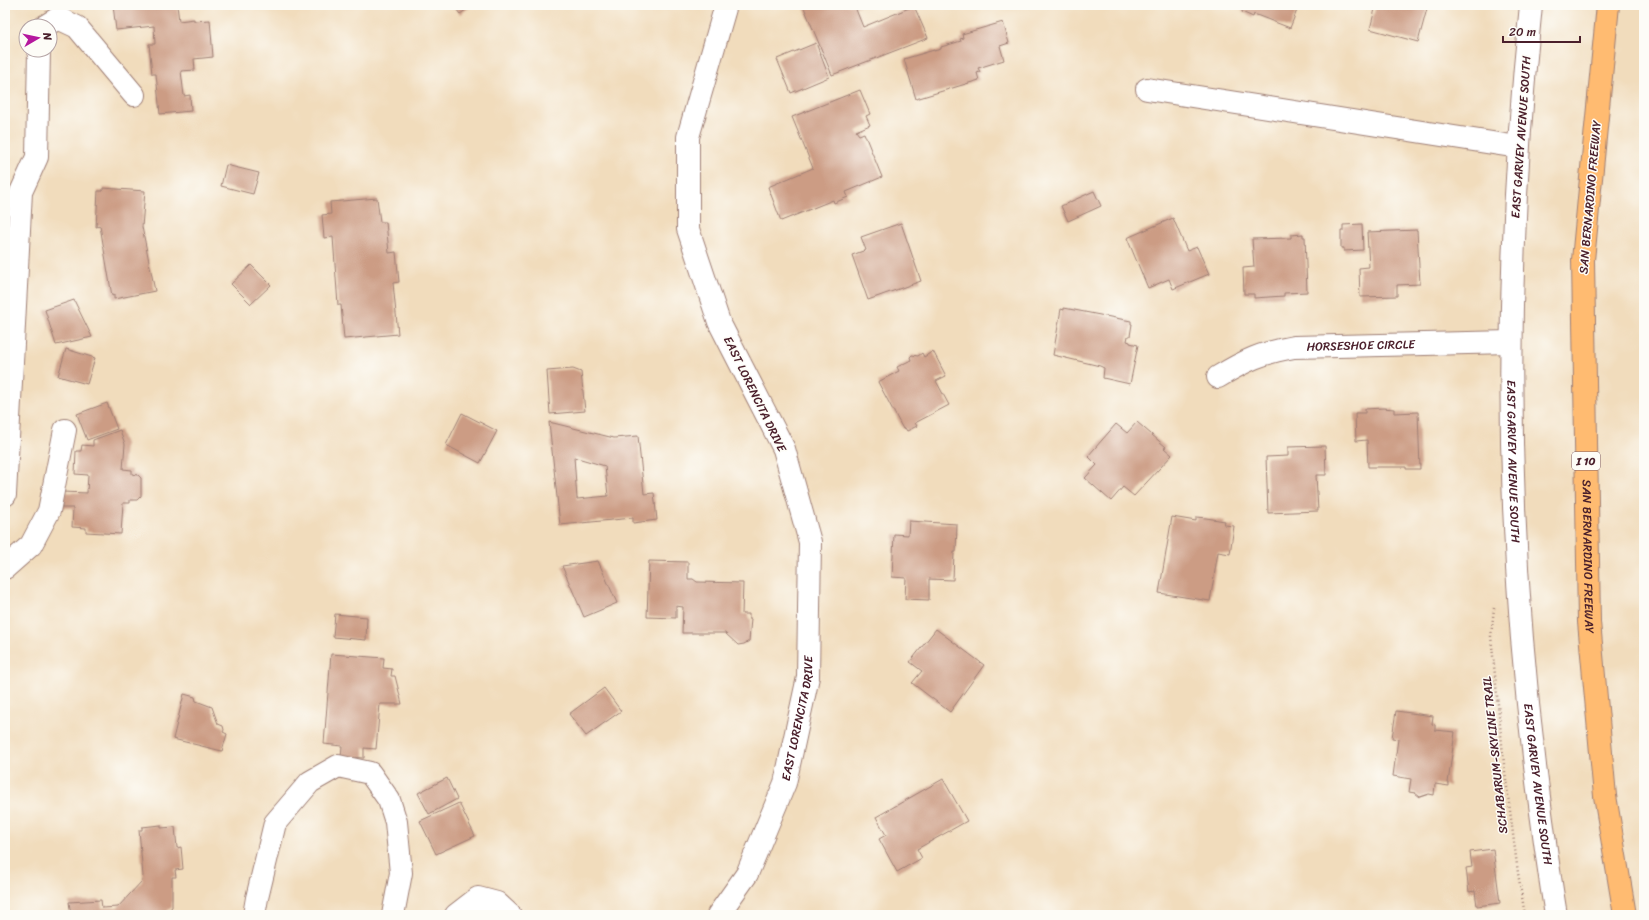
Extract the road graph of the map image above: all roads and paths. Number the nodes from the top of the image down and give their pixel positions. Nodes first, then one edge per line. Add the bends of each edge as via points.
1 (726, 5) edge
2 (1531, 5) edge
3 (1608, 5) edge
4 (58, 18) edge
5 (39, 58) edge
6 (1147, 89) dead end
7 (134, 94) dead end
8 (1518, 147) junction
9 (1511, 342) junction
10 (1218, 377) dead end
11 (65, 430) dead end
12 (5, 495) edge
13 (5, 568) edge
14 (1494, 606) dead end
15 (254, 915) edge
16 (393, 915) edge
17 (456, 915) edge
18 (510, 915) edge
19 (718, 915) edge
20 (1525, 915) edge
21 (1556, 915) edge
22 (1625, 915) edge

1 - 19 street, EAST LORENCITA DRIVE via 688,137 688,229 719,322 784,449 810,542 808,677 785,783 747,874
2 - 8 street, EAST GARVEY AVENUE SOUTH
3 - 22 highway, SAN BERNARDINO FREEWAY / I 10 via 1583,260 1589,622 1605,796
4 - 7 street via 77,27
5 - 12 street via 37,157 21,192
6 - 8 street
8 - 9 street, EAST GARVEY AVENUE SOUTH
9 - 10 street, HORSESHOE CIRCLE via 1294,347 1268,352 1242,362
9 - 21 street, EAST GARVEY AVENUE SOUTH via 1514,519 1520,620 1527,703
11 - 13 street via 49,511 31,545
14 - 20 path, SCHABARUM-SKYLINE TRAIL via 1491,636 1504,764
15 - 16 street via 275,823 310,782 338,766 370,773 389,800 396,822 401,873
17 - 18 street via 478,898 497,903

